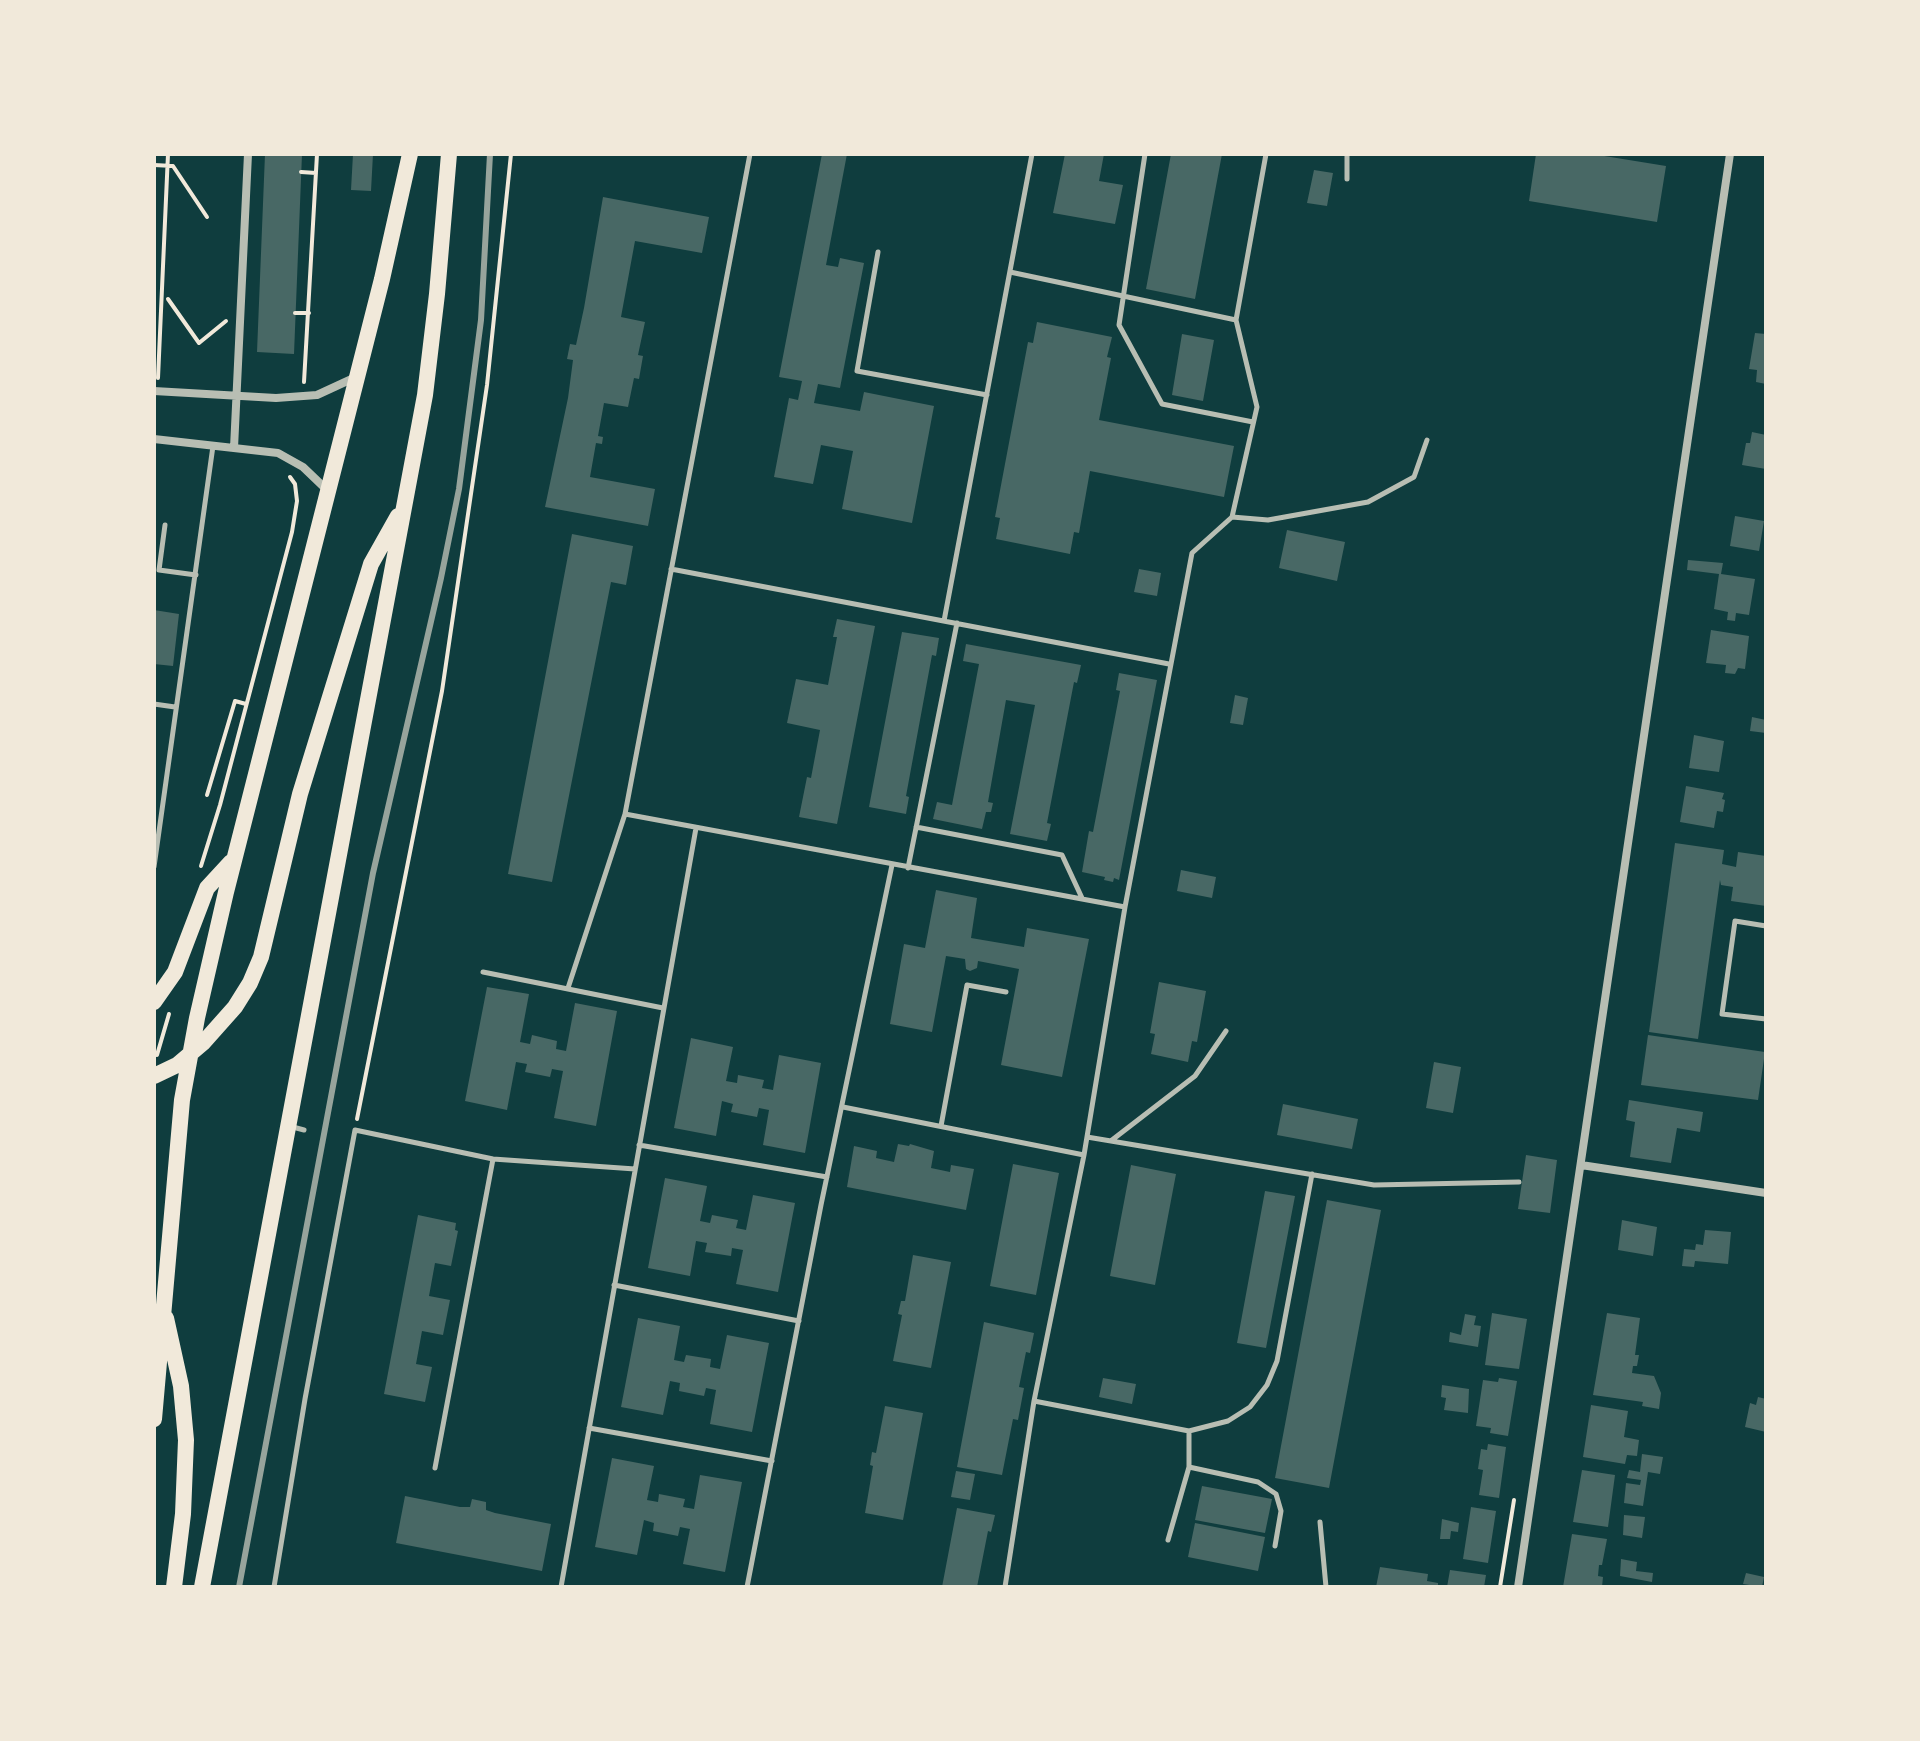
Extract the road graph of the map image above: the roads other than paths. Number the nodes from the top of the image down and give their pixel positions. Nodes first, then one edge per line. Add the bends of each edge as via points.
1 (248, 154) edge
2 (410, 154) edge
3 (449, 154) edge
4 (750, 154) edge
5 (1032, 154) edge
6 (1145, 154) edge
7 (1266, 154) edge
8 (1347, 154) edge
9 (1730, 154) edge
10 (1347, 179) dead end
11 (878, 252) dead end
12 (1010, 272) junction
13 (1123, 296) junction
14 (1236, 320) junction
15 (356, 377) junction
16 (154, 391) edge
17 (987, 395) junction
18 (237, 396) junction
19 (1253, 422) junction
20 (154, 439) edge
21 (1427, 440) dead end
22 (213, 446) junction
23 (234, 448) junction
24 (328, 491) junction
25 (405, 505) junction
26 (1232, 517) junction
27 (165, 525) dead end
28 (671, 569) junction
29 (196, 575) junction
30 (944, 621) junction
31 (957, 623) junction
32 (1169, 664) junction
33 (154, 704) edge
34 (175, 707) junction
35 (625, 814) junction
36 (916, 827) junction
37 (696, 828) junction
38 (234, 858) junction
39 (892, 865) junction
40 (154, 867) edge
41 (908, 868) junction
42 (1083, 899) junction
43 (1125, 907) junction
44 (1766, 926) edge
45 (483, 972) dead end
46 (568, 988) junction
47 (1006, 992) dead end
48 (158, 998) edge
49 (663, 1008) junction
50 (1766, 1019) edge
51 (1226, 1031) dead end
52 (155, 1070) edge
53 (843, 1107) junction
54 (941, 1126) junction
55 (1087, 1137) junction
56 (1112, 1141) junction
57 (639, 1145) junction
58 (1084, 1155) junction
59 (493, 1159) junction
60 (1581, 1165) junction
61 (635, 1169) junction
62 (1312, 1174) junction
63 (827, 1177) junction
64 (1519, 1182) dead end
65 (1766, 1193) edge
66 (154, 1282) edge
67 (614, 1285) junction
68 (799, 1321) junction
69 (1034, 1401) junction
70 (154, 1419) edge
71 (589, 1428) junction
72 (1189, 1431) junction
73 (772, 1461) junction
74 (1189, 1467) junction
75 (435, 1468) dead end
76 (1320, 1522) dead end
77 (1168, 1540) dead end
78 (1275, 1546) dead end
79 (174, 1587) edge
80 (202, 1587) edge
81 (274, 1587) edge
82 (561, 1587) edge
83 (747, 1587) edge
84 (1005, 1587) edge
85 (1326, 1587) edge
86 (1518, 1587) edge

1 - 18 street
2 - 15 main road
3 - 25 main road via 425,395
4 - 28 lane
5 - 12 lane
6 - 13 lane
7 - 14 lane
8 - 10 lane
9 - 60 street
11 - 17 lane via 857,371
12 - 13 lane
12 - 17 lane
13 - 14 lane
13 - 19 lane via 1119,325 1162,404
14 - 19 lane via 1257,407
15 - 18 street via 317,395
15 - 24 main road
16 - 18 street
17 - 30 lane
18 - 23 street
19 - 26 lane
20 - 22 street
21 - 26 lane via 1414,477 1368,502 1268,520
22 - 23 street
22 - 29 lane
23 - 24 street via 278,453
24 - 38 main road
25 - 52 main road via 371,564 300,794 250,983 203,1043 177,1065
25 - 80 main road via 296,1128
26 - 32 lane via 1192,553
27 - 29 lane via 159,570
28 - 30 lane
28 - 35 lane
29 - 34 lane
30 - 31 lane
31 - 32 lane
31 - 36 lane
32 - 43 lane
33 - 34 lane
34 - 40 lane
35 - 37 lane
35 - 46 lane
36 - 41 lane
36 - 42 lane via 1062,855
37 - 39 lane
37 - 49 lane
38 - 48 main road via 207,888 187,946
38 - 70 main road via 182,1100
39 - 41 lane
39 - 53 lane
41 - 42 lane
42 - 43 lane
43 - 55 lane
44 - 50 lane via 1735,921 1722,1014
45 - 46 lane
46 - 49 lane
47 - 54 lane via 967,985
49 - 57 lane
51 - 56 lane via 1195,1076
53 - 54 lane
53 - 63 lane
54 - 58 lane
55 - 56 lane
55 - 58 lane
56 - 62 lane
57 - 61 lane
57 - 63 lane
58 - 69 lane
59 - 61 lane
59 - 75 lane
59 - 81 lane via 355,1130
60 - 65 street
60 - 86 street
61 - 67 lane
62 - 64 lane via 1374,1185
62 - 72 lane via 1277,1361 1267,1385 1250,1407 1228,1421
63 - 68 lane
66 - 79 main road via 173,1341 186,1440
67 - 68 lane
67 - 71 lane
68 - 73 lane
69 - 72 lane
69 - 84 lane
71 - 73 lane
71 - 82 lane
72 - 74 lane
73 - 83 lane
74 - 77 lane
74 - 78 lane via 1258,1482 1276,1494 1281,1511
76 - 85 lane

